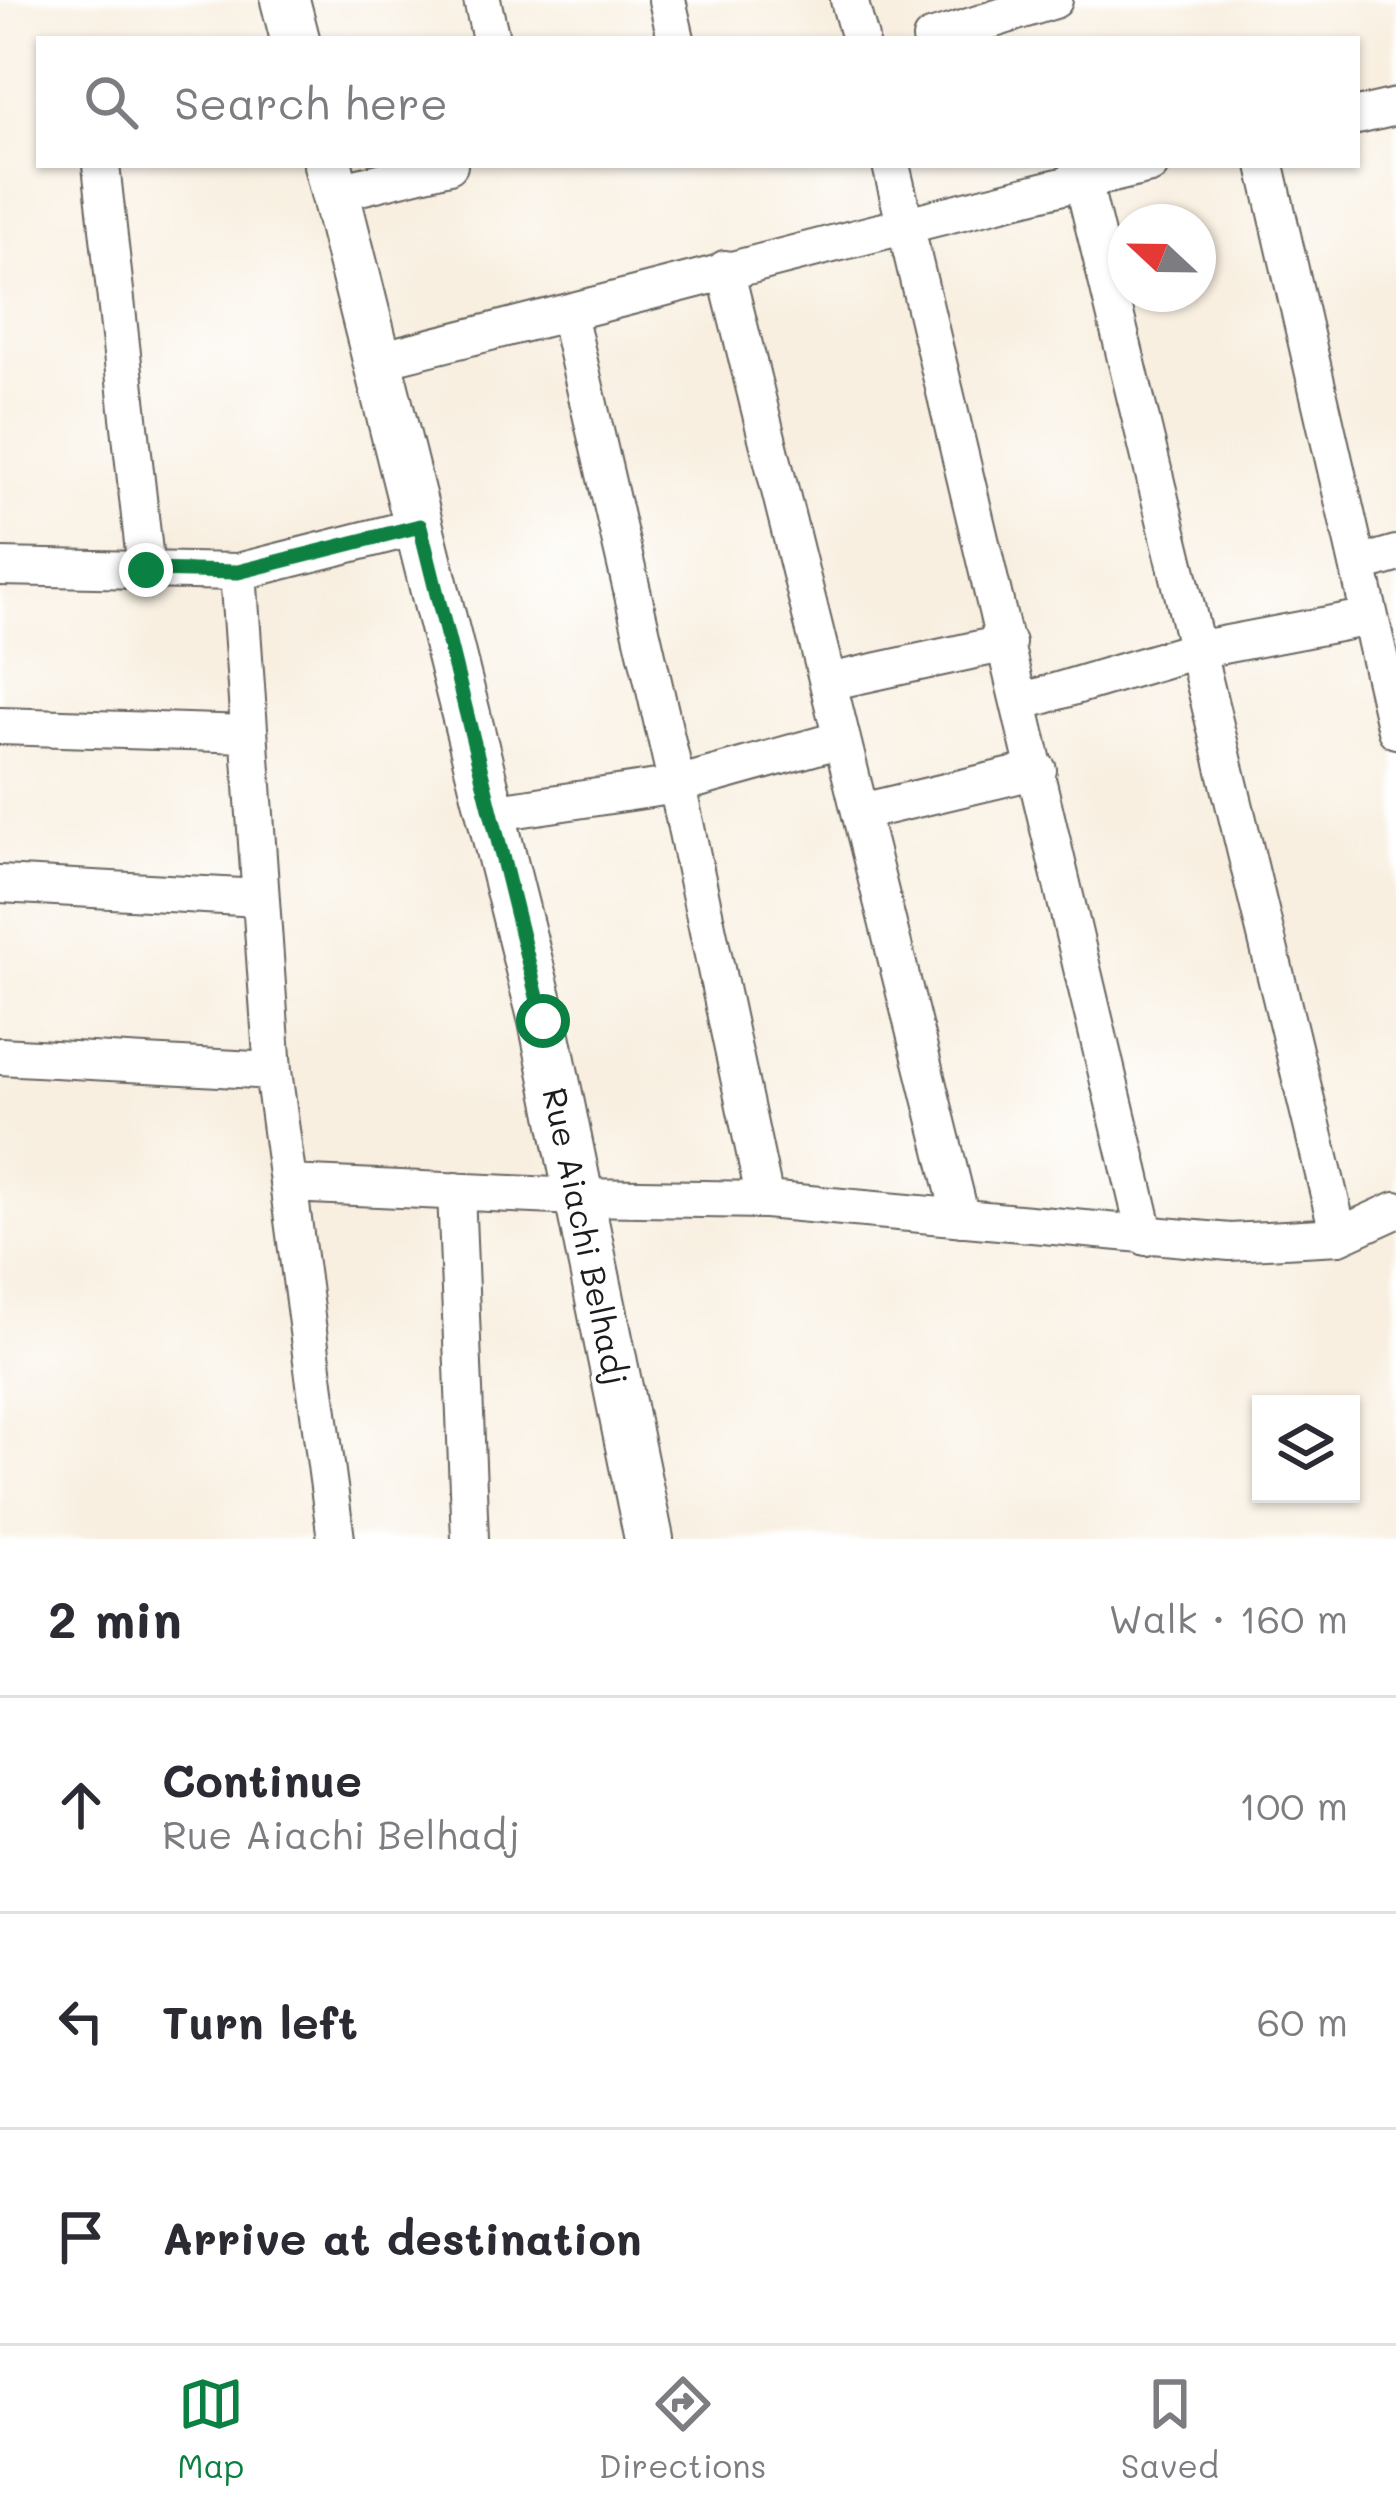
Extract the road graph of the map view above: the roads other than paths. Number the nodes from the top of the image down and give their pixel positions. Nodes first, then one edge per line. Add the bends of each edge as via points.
1 (285, 0) edge
2 (482, 0) edge
3 (667, 0) edge
4 (849, 0) edge
5 (1044, 1) edge
6 (295, 36) edge
7 (490, 36) edge
8 (675, 36) edge
9 (859, 36) edge
10 (940, 36) edge
11 (1048, 36) edge
12 (1396, 107) edge
13 (1360, 115) edge
14 (101, 168) edge
15 (424, 168) edge
16 (893, 168) edge
17 (1124, 168) edge
18 (1267, 168) edge
19 (1080, 173) edge
20 (332, 179) edge
21 (906, 224) junction
22 (725, 269) junction
23 (568, 314) junction
24 (378, 360) junction
25 (420, 526) junction
26 (1396, 554) edge
27 (1358, 565) junction
28 (0, 567) edge
29 (146, 570) junction
30 (238, 572) junction
31 (1370, 616) junction
32 (1007, 644) junction
33 (1196, 650) junction
34 (1388, 662) edge
35 (828, 682) junction
36 (1022, 702) junction
37 (0, 726) edge
38 (1396, 730) edge
39 (249, 734) junction
40 (842, 739) junction
41 (1038, 770) junction
42 (677, 785) junction
43 (861, 812) junction
44 (491, 813) junction
45 (0, 884) edge
46 (260, 898) junction
47 (0, 1056) edge
48 (273, 1071) junction
49 (288, 1184) junction
50 (456, 1191) junction
51 (578, 1198) junction
52 (765, 1200) junction
53 (1396, 1210) edge
54 (961, 1219) junction
55 (1339, 1236) junction
56 (1146, 1238) junction
57 (337, 1539) edge
58 (470, 1539) edge
59 (649, 1539) edge

1 - 6 street
2 - 7 street
3 - 8 street
4 - 9 street
5 - 10 street
5 - 11 street
12 - 13 street
14 - 29 street
15 - 20 street
16 - 21 street
17 - 19 street
18 - 27 street
19 - 21 street
19 - 33 street
20 - 24 street, Rue Aiachi Belhadj
21 - 22 street
21 - 32 street
22 - 23 street
22 - 35 street
23 - 24 street
23 - 42 street
24 - 25 street, Rue Aiachi Belhadj
25 - 30 street
25 - 44 street, Rue Aiachi Belhadj
26 - 27 street
27 - 31 street
28 - 29 street
29 - 30 street
30 - 39 street
31 - 33 street
31 - 34 street
32 - 35 street
32 - 36 street
33 - 36 street
33 - 55 street
34 - 38 street
35 - 40 street
36 - 41 street
37 - 39 street
39 - 46 street
40 - 42 street
40 - 43 street
41 - 43 street
41 - 56 street
42 - 44 street
42 - 52 street
43 - 54 street
44 - 51 street, Rue Aiachi Belhadj
45 - 46 street
46 - 48 street
47 - 48 street
48 - 49 street
49 - 50 street
49 - 57 street
50 - 51 street
50 - 58 street
51 - 52 street
51 - 59 street, Rue Aiachi Belhadj
52 - 54 street
53 - 55 street
54 - 56 street
55 - 56 street

